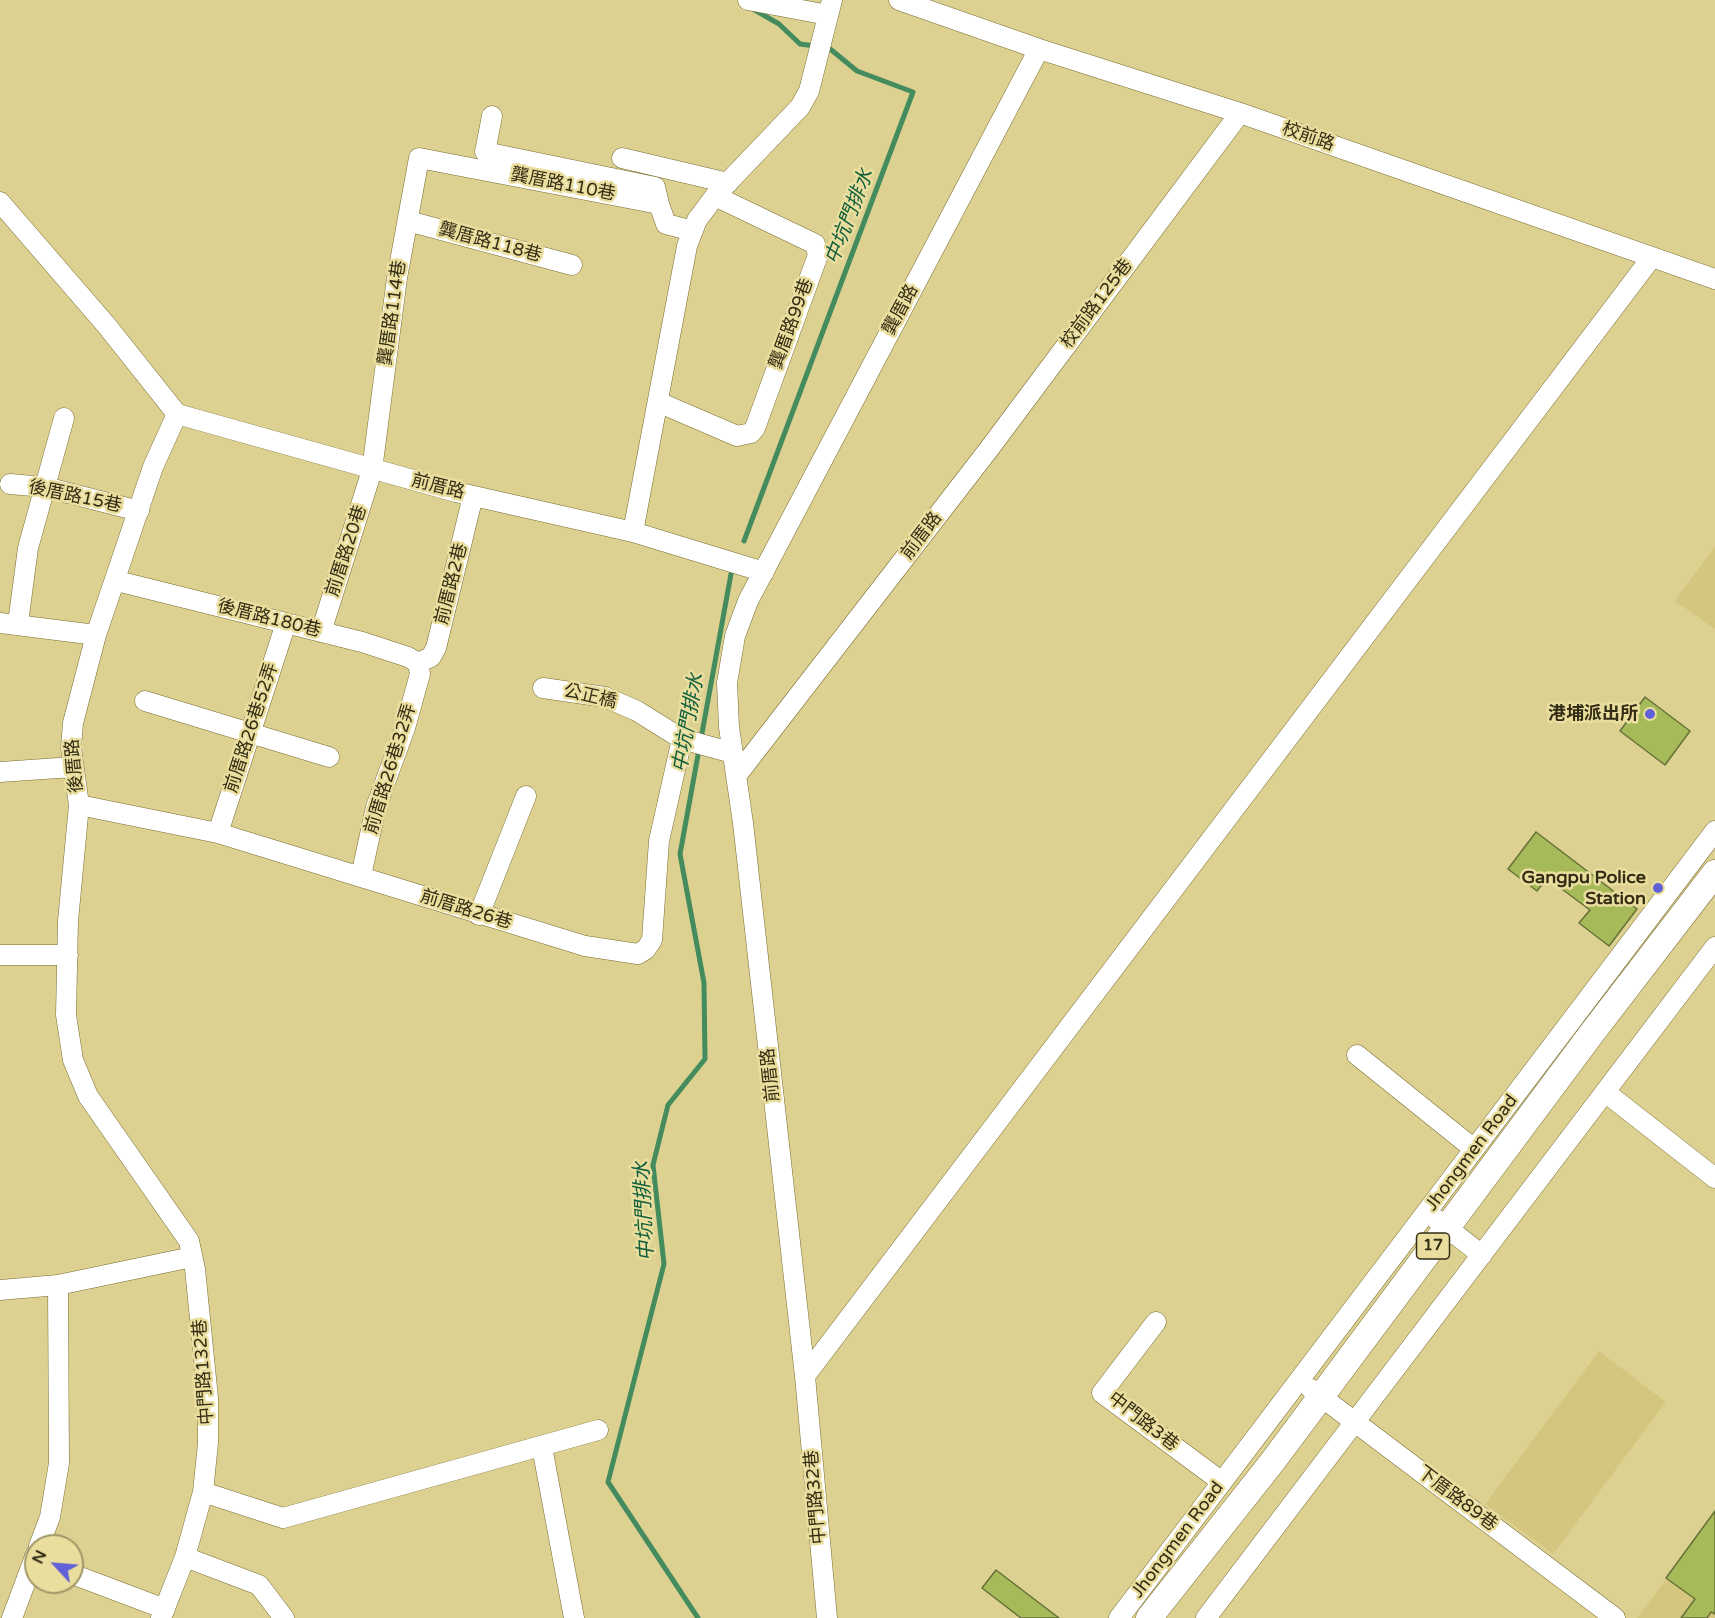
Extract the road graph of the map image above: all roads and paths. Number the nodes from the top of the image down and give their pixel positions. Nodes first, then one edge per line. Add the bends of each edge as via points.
1 (748, 0) edge
2 (899, 0) edge
3 (830, 8) edge
4 (1039, 49) junction
5 (1240, 113) junction
6 (492, 116) dead end
7 (419, 158) joint
8 (622, 158) dead end
9 (722, 190) junction
10 (0, 202) edge
11 (659, 204) junction
12 (408, 221) junction
13 (693, 231) junction
14 (1652, 258) junction
15 (572, 265) dead end
16 (1715, 279) edge
17 (658, 402) junction
18 (177, 414) junction
19 (64, 418) dead end
20 (372, 470) junction
21 (10, 484) dead end
22 (45, 487) junction
23 (473, 496) junction
24 (953, 496) joint
25 (139, 511) junction
26 (633, 532) junction
27 (764, 572) junction
28 (117, 581) junction
29 (9, 623) edge
30 (286, 623) junction
31 (321, 632) junction
32 (96, 635) junction
33 (418, 663) junction
34 (543, 688) dead end
35 (145, 702) dead end
36 (250, 733) junction
37 (694, 743) junction
38 (733, 753) junction
39 (329, 757) dead end
40 (73, 767) junction
41 (0, 772) edge
42 (737, 775) junction
43 (526, 796) dead end
44 (78, 805) junction
45 (1715, 831) edge
46 (218, 833) junction
47 (1715, 873) edge
48 (361, 876) junction
49 (1715, 900) edge
50 (479, 915) junction
51 (1715, 947) edge
52 (0, 955) edge
53 (68, 955) junction
54 (1357, 1055) dead end
55 (1605, 1092) junction
56 (88, 1096) joint
57 (1474, 1149) junction
58 (1715, 1178) edge
59 (1444, 1225) junction
60 (1482, 1255) junction
61 (192, 1257) junction
62 (58, 1285) junction
63 (0, 1290) edge
64 (1156, 1322) dead end
65 (805, 1376) junction
66 (1299, 1380) junction
67 (1326, 1401) junction
68 (1355, 1422) junction
69 (598, 1430) dead end
70 (542, 1447) junction
71 (1222, 1482) junction
72 (203, 1492) junction
73 (44, 1534) edge
74 (185, 1557) junction
75 (84, 1579) edge
76 (24, 1586) edge
77 (163, 1614) edge
78 (12, 1618) edge
79 (284, 1618) edge
80 (574, 1618) edge
81 (827, 1618) edge
82 (1119, 1618) edge
83 (1149, 1618) edge
84 (1171, 1618) edge
85 (1206, 1618) edge
86 (1615, 1618) edge

1 - 3 street
2 - 4 street, 校前路
3 - 9 street via 809,92 800,107
4 - 5 street, 校前路
4 - 27 street, 龔厝路
5 - 14 street, 校前路
5 - 24 street, 校前路125巷
6 - 11 street via 485,152 655,187
7 - 11 street, 龔厝路110巷
7 - 12 street, 龔厝路114巷
8 - 9 street
9 - 13 street via 697,220
9 - 17 street, 龔厝路99巷 via 819,249 755,428 737,436
10 - 18 street
11 - 13 street via 666,224
12 - 15 street, 龔厝路118巷
12 - 20 street, 龔厝路114巷
13 - 17 street
14 - 16 street, 校前路
14 - 65 street
17 - 26 street
18 - 20 street, 前厝路
18 - 25 street, 後厝路 via 153,467
19 - 22 street
20 - 23 street, 前厝路
20 - 31 street, 前厝路20巷
21 - 22 street, 後厝路15巷
22 - 25 street, 後厝路15巷
22 - 29 street
23 - 26 street, 前厝路
23 - 33 street, 前厝路2巷 via 436,648 431,657
24 - 42 street, 前厝路
25 - 28 street, 後厝路
26 - 27 street, 前厝路
27 - 38 street, 前厝路 via 735,636 727,683
28 - 30 street, 後厝路180巷
28 - 32 street, 後厝路
29 - 32 street
30 - 31 street, 後厝路180巷
30 - 36 street, 前厝路26巷52弄
31 - 33 street, 後厝路180巷
32 - 40 street, 後厝路 via 73,723
33 - 48 street, 前厝路26巷32弄 via 420,674 376,807
34 - 37 street, 公正橋 via 605,698
35 - 36 street
36 - 39 street
36 - 46 street, 前厝路26巷52弄
37 - 38 street, 公正橋
37 - 50 street, 前厝路26巷 via 659,841 652,939 646,949 638,954 585,946
38 - 42 street, 前厝路
40 - 41 street
40 - 44 street, 後厝路
42 - 65 street, 前厝路
43 - 50 street
44 - 46 street, 前厝路26巷
44 - 53 street, 後厝路
45 - 57 street, Jhongmen Road
46 - 48 street, 前厝路26巷
47 - 59 main road, Jhongmen Road / 17
48 - 50 street, 前厝路26巷
49 - 59 main road, Jhongmen Road / 17
51 - 55 street
52 - 53 street
53 - 56 street, 後厝路 via 66,1015 73,1060
54 - 57 street
55 - 58 street
55 - 60 street
56 - 61 street, 中門路132巷 via 189,1240
57 - 59 street, Jhongmen Road
59 - 60 street
59 - 66 street, Jhongmen Road
59 - 67 main road, Jhongmen Road / 17
60 - 68 street
61 - 62 street
61 - 72 street, 中門路132巷 via 208,1398
62 - 63 street
62 - 73 street via 59,1463
64 - 71 street, 中門路3巷 via 1102,1393
65 - 81 street, 中門路32巷
66 - 67 street, 下厝路89巷
66 - 71 street, Jhongmen Road
67 - 68 street, 下厝路89巷
67 - 83 main road, Jhongmen Road / 17
67 - 84 main road, Jhongmen Road / 17
68 - 85 street
68 - 86 street, 下厝路89巷
69 - 70 street
70 - 72 street via 283,1518
70 - 80 street
71 - 82 street, Jhongmen Road
72 - 74 street, 中門路132巷
74 - 77 street, 中門路132巷
74 - 79 street via 259,1585
75 - 77 street
76 - 78 street

